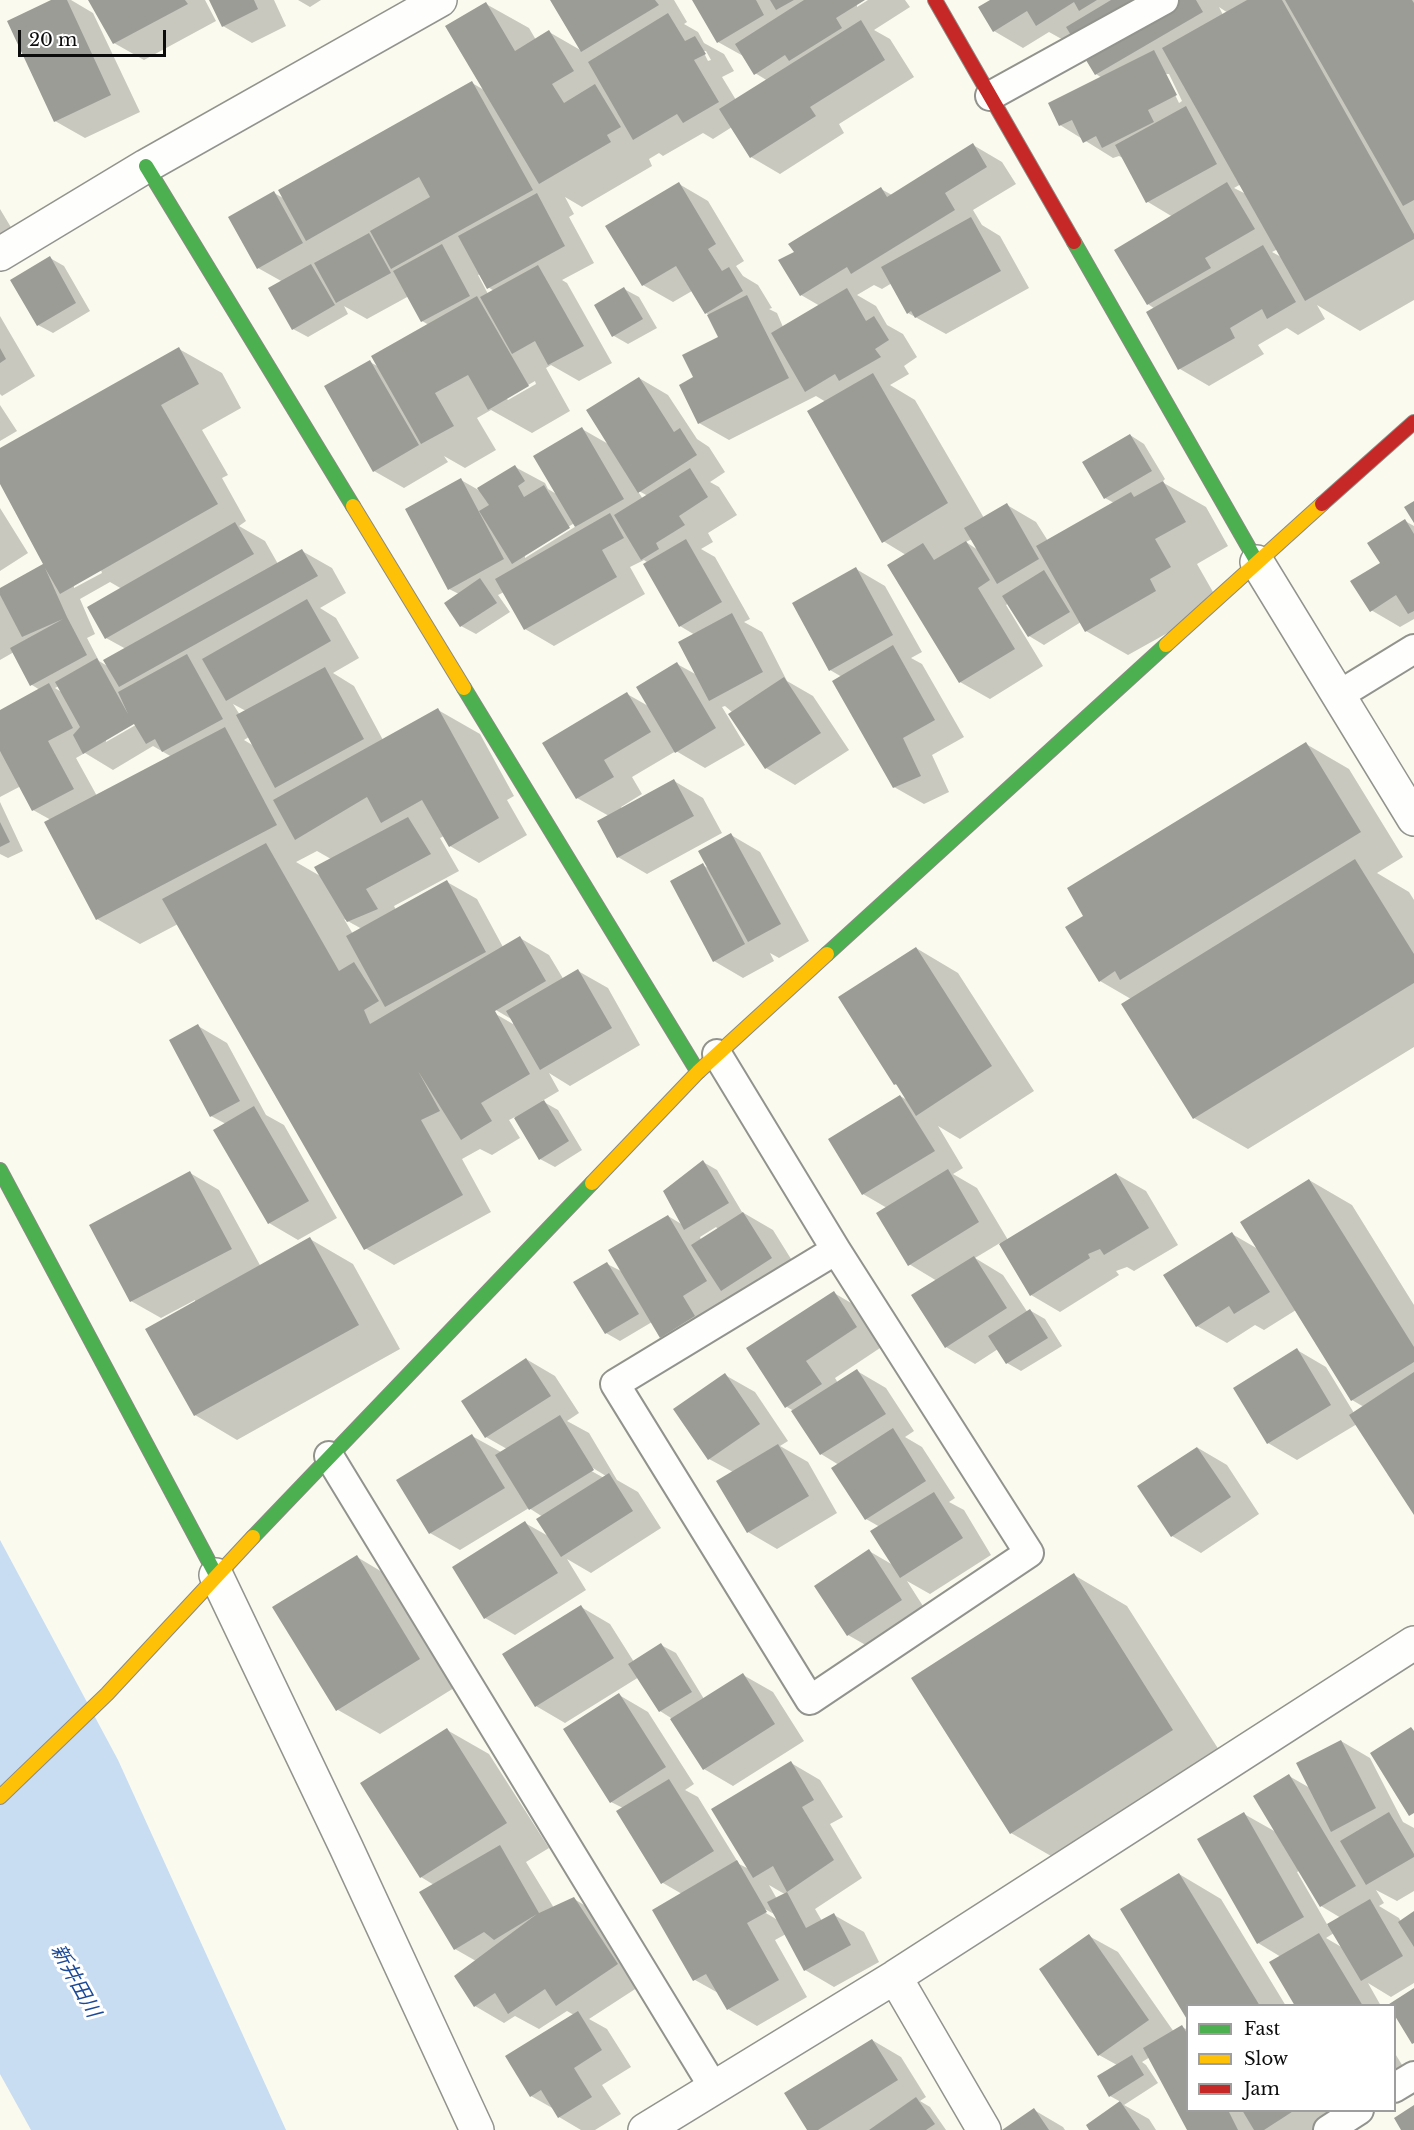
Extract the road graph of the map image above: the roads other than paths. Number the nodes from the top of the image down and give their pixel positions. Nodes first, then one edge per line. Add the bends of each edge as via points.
1 (440, 0) edge
2 (935, 0) edge
3 (1164, 0) edge
4 (990, 96) junction
5 (146, 166) junction
6 (0, 254) edge
7 (1414, 422) edge
8 (1257, 562) junction
9 (1414, 649) edge
10 (1339, 695) junction
11 (1414, 819) edge
12 (707, 1063) junction
13 (0, 1170) edge
14 (836, 1250) junction
15 (329, 1456) junction
16 (216, 1575) junction
17 (1414, 1643) edge
18 (0, 1797) edge
19 (895, 1977) junction
20 (1414, 2076) edge
21 (1396, 2087) edge
22 (714, 2088) junction
23 (1356, 2112) edge
24 (477, 2130) edge
25 (645, 2130) edge
26 (984, 2130) edge
27 (1328, 2130) edge

1 - 5 street
2 - 4 street
3 - 4 lane
4 - 8 street
5 - 6 street
5 - 12 street
7 - 8 street
8 - 10 street
8 - 12 street
9 - 10 lane
10 - 11 street
12 - 14 lane
12 - 15 street
13 - 16 street
14 - 14 lane via 1029,1553 810,1700 615,1384
15 - 16 street
15 - 22 lane
16 - 18 street via 107,1694
16 - 24 street
17 - 19 street
19 - 22 street
19 - 26 street
20 - 21 lane
22 - 25 street
23 - 27 lane

